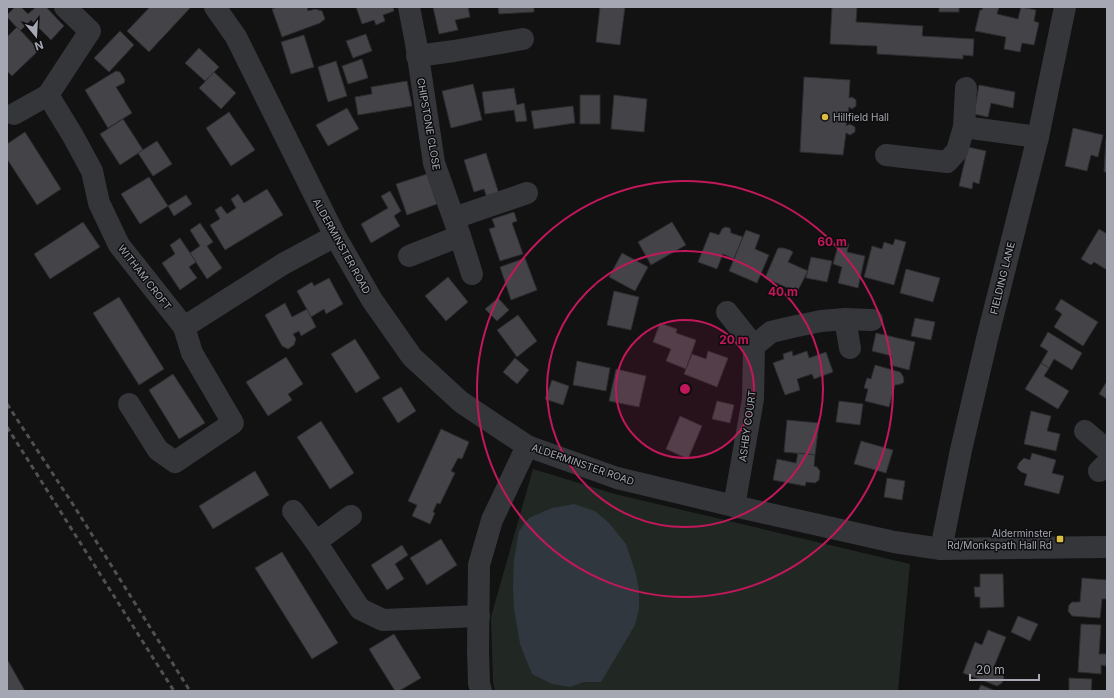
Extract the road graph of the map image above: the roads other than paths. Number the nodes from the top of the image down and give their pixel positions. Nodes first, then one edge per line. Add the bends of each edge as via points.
1 (65, 7) edge
2 (215, 7) edge
3 (409, 7) edge
4 (1066, 7) edge
5 (523, 39) dead end
6 (417, 56) junction
7 (966, 88) dead end
8 (48, 96) junction
9 (14, 114) dead end
10 (964, 127) junction
11 (1038, 136) junction
12 (886, 155) dead end
13 (526, 193) dead end
14 (457, 227) junction
15 (335, 236) junction
16 (409, 256) dead end
17 (472, 274) dead end
18 (727, 312) dead end
19 (845, 320) junction
20 (872, 320) dead end
21 (184, 327) junction
22 (754, 346) junction
23 (850, 348) dead end
24 (129, 404) dead end
25 (1085, 431) dead end
26 (527, 446) junction
27 (1107, 450) edge
28 (734, 506) junction
29 (294, 511) dead end
30 (351, 516) dead end
31 (316, 542) junction
32 (1107, 547) edge
33 (941, 549) junction
34 (479, 616) junction
35 (481, 691) edge

1 - 8 street via 90,31
2 - 15 street, ALDERMINSTER ROAD via 236,37
3 - 6 street, CHIPSTONE CLOSE
4 - 11 street, FIELDING LANE
5 - 6 street
6 - 14 street, CHIPSTONE CLOSE via 434,163
7 - 10 street
8 - 9 street
8 - 21 street, WITHAM CROFT via 92,171 99,203 119,245
10 - 11 street
10 - 12 street via 957,151 947,162
11 - 33 street, FIELDING LANE via 987,339
13 - 14 street
14 - 16 street
14 - 17 street, CHIPSTONE CLOSE
15 - 21 street via 283,264
15 - 26 street, ALDERMINSTER ROAD via 372,300 412,357 461,402
18 - 22 street
19 - 20 street
19 - 22 street via 821,321 770,332
19 - 23 street
21 - 24 street, WITHAM CROFT via 192,353 233,423 175,462 158,450
22 - 28 street, ASHBY COURT via 753,399
25 - 27 street
26 - 28 street, ALDERMINSTER ROAD via 617,478
26 - 34 street via 492,520 480,566
28 - 33 street, ALDERMINSTER ROAD via 894,542
29 - 31 street
30 - 31 street
31 - 34 street via 360,609 383,620
32 - 33 street, ALDERMINSTER ROAD
34 - 35 street

